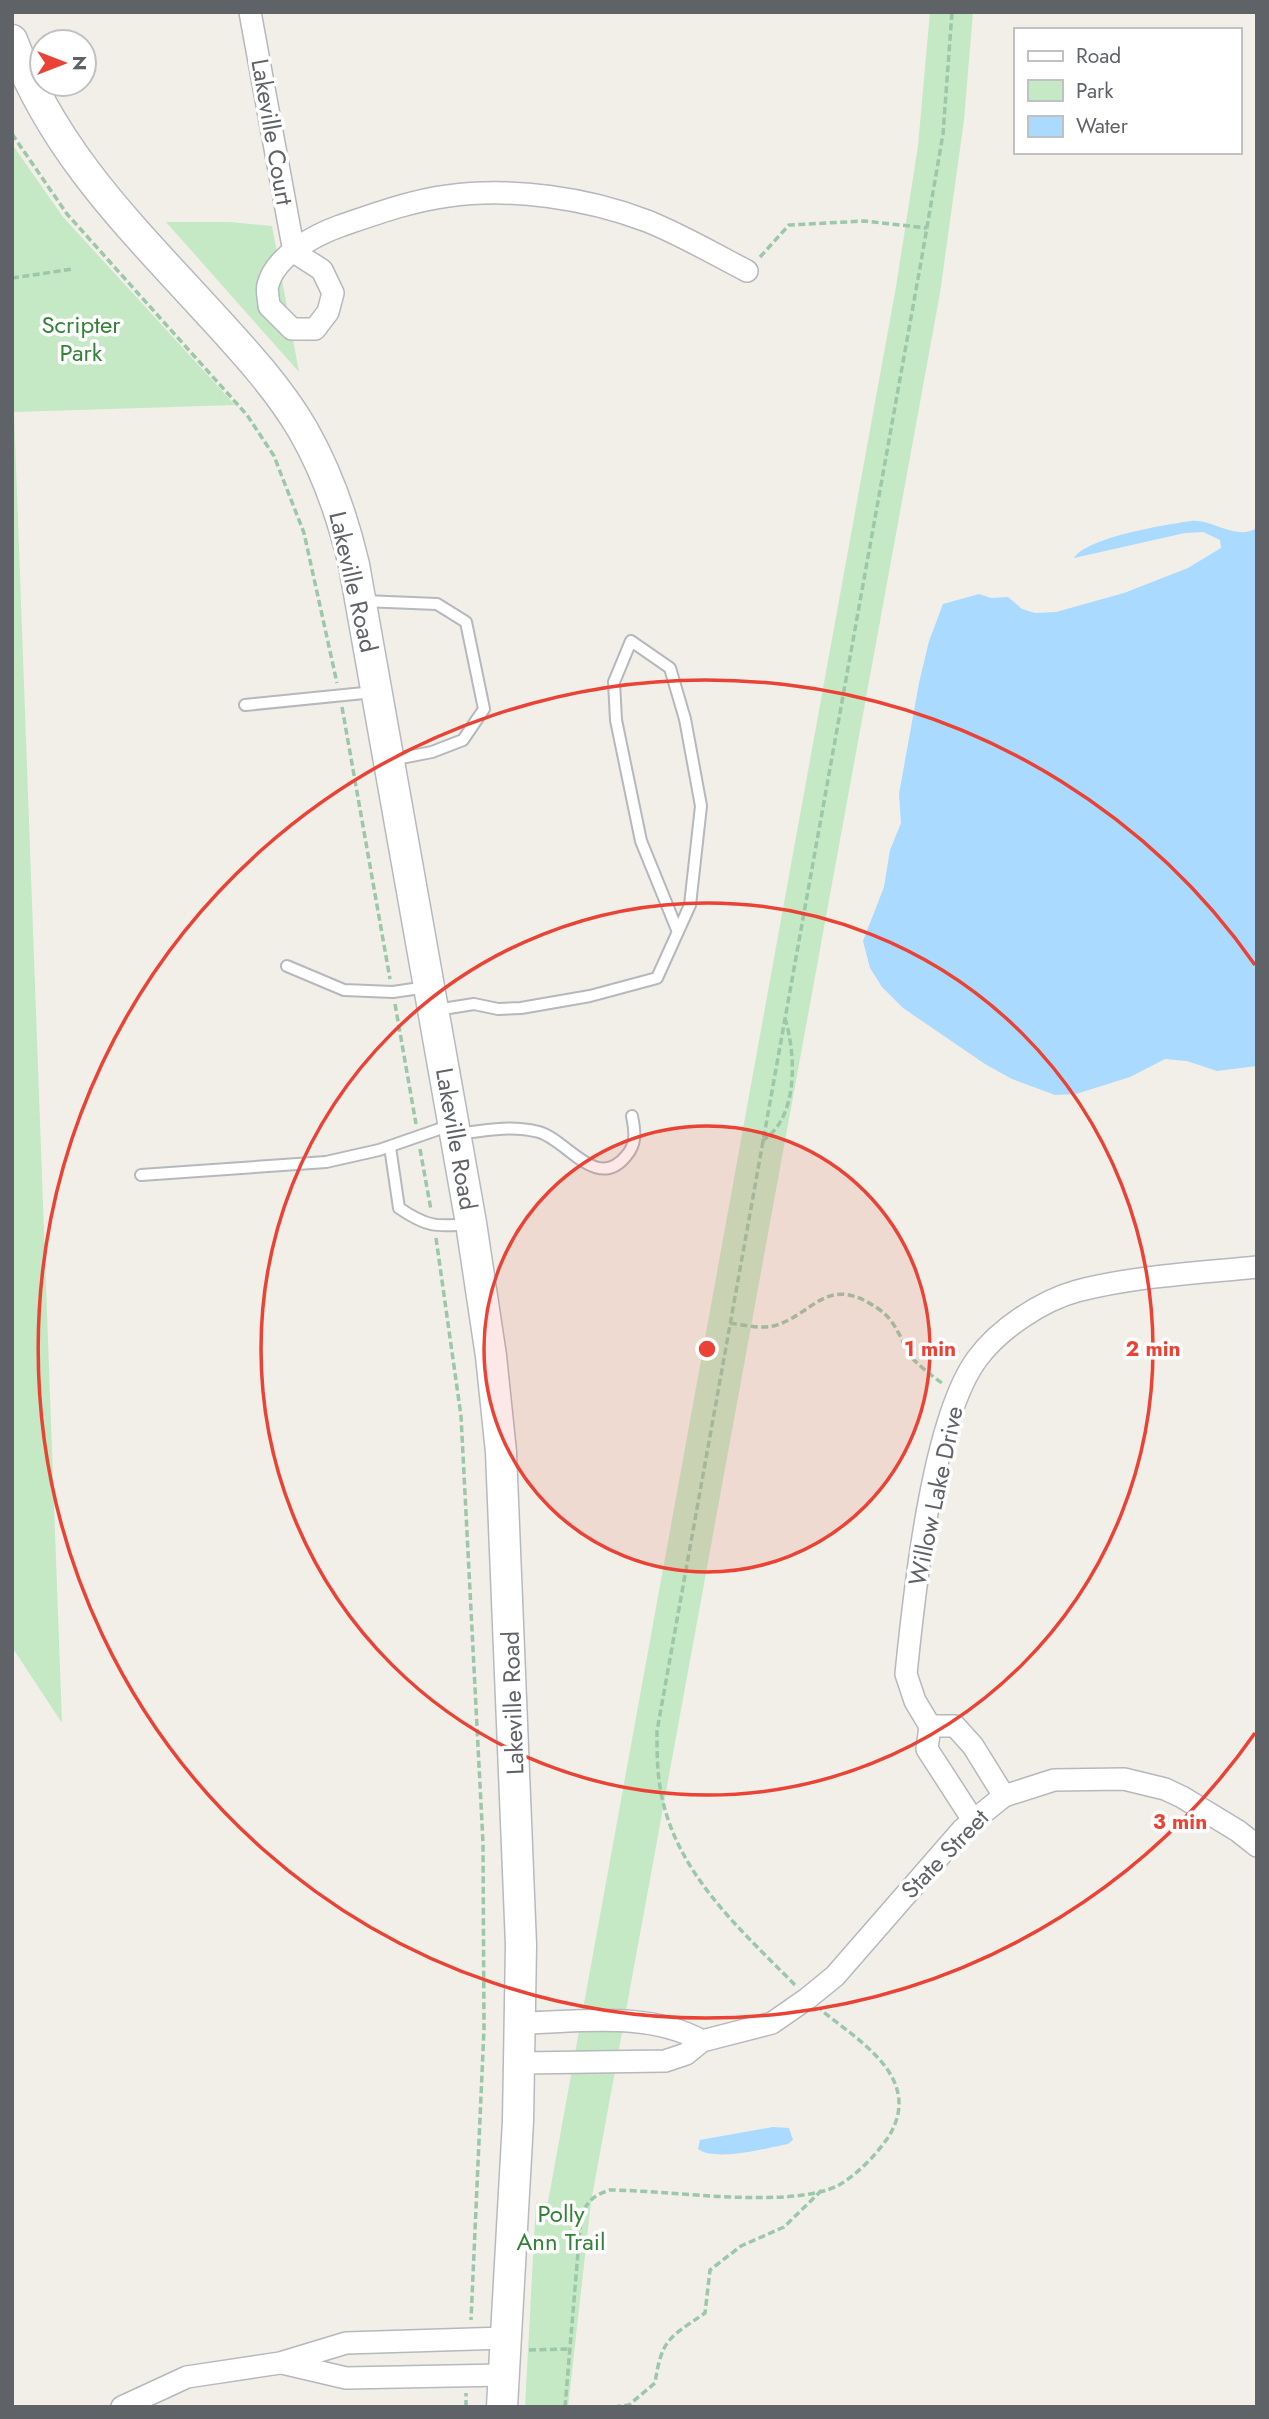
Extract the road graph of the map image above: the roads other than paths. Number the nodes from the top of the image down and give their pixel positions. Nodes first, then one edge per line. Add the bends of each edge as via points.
1 (250, 12) edge
2 (12, 40) edge
3 (747, 271) road end
4 (361, 601) junction
5 (377, 692) junction
6 (245, 705) dead end
7 (388, 761) junction
8 (678, 932) junction
9 (287, 966) dead end
10 (431, 998) junction
11 (632, 1116) dead end
12 (455, 1129) junction
13 (390, 1147) junction
14 (141, 1175) dead end
15 (471, 1223) junction
16 (1257, 1267) edge
17 (930, 1726) junction
18 (1004, 1796) junction
19 (973, 1820) junction
20 (1257, 1846) edge
21 (521, 2023) junction
22 (702, 2040) junction
23 (520, 2063) junction
24 (504, 2356) junction
25 (279, 2362) junction
26 (122, 2407) edge
27 (502, 2407) edge

1 - 3 street, Lakeville Court via 294,252 316,235 393,207 449,195 510,194 579,202 622,213
2 - 4 main road, Lakeville Road via 47,118 84,173 242,349 299,424 331,489
4 - 5 main road, Lakeville Road
4 - 7 lane via 438,604 466,622 484,709 463,740
5 - 6 lane
5 - 7 main road, Lakeville Road
7 - 10 main road, Lakeville Road
8 - 8 lane via 691,905 701,806 670,667 631,641 614,682 615,720 641,841
8 - 10 lane via 657,978 590,996 498,1009
9 - 10 lane via 344,990
10 - 12 main road, Lakeville Road
11 - 12 lane via 635,1140 620,1164 598,1169 540,1133
12 - 13 lane
12 - 15 main road, Lakeville Road
13 - 14 lane via 326,1162
13 - 15 lane via 399,1208 434,1227
15 - 21 main road, Lakeville Road via 491,1356 506,1521
16 - 17 street, Willow Lake Drive via 1136,1279 1075,1291 1006,1331 977,1359 952,1406 931,1500 906,1674
17 - 18 street via 955,1726
17 - 19 street, Willow Lake Drive via 927,1749
18 - 19 street, State Street
18 - 20 street, State Street via 1054,1780 1124,1779 1182,1797
19 - 22 street, State Street via 835,1976 808,1998 772,2023
21 - 22 street via 638,2021 685,2031
21 - 23 main road, Lakeville Road
22 - 23 street, State Street via 665,2061
23 - 24 main road, Lakeville Road
24 - 25 street via 467,2339 345,2343
24 - 25 street via 466,2376 346,2378
24 - 27 main road, Lakeville Road
25 - 26 street via 187,2377

